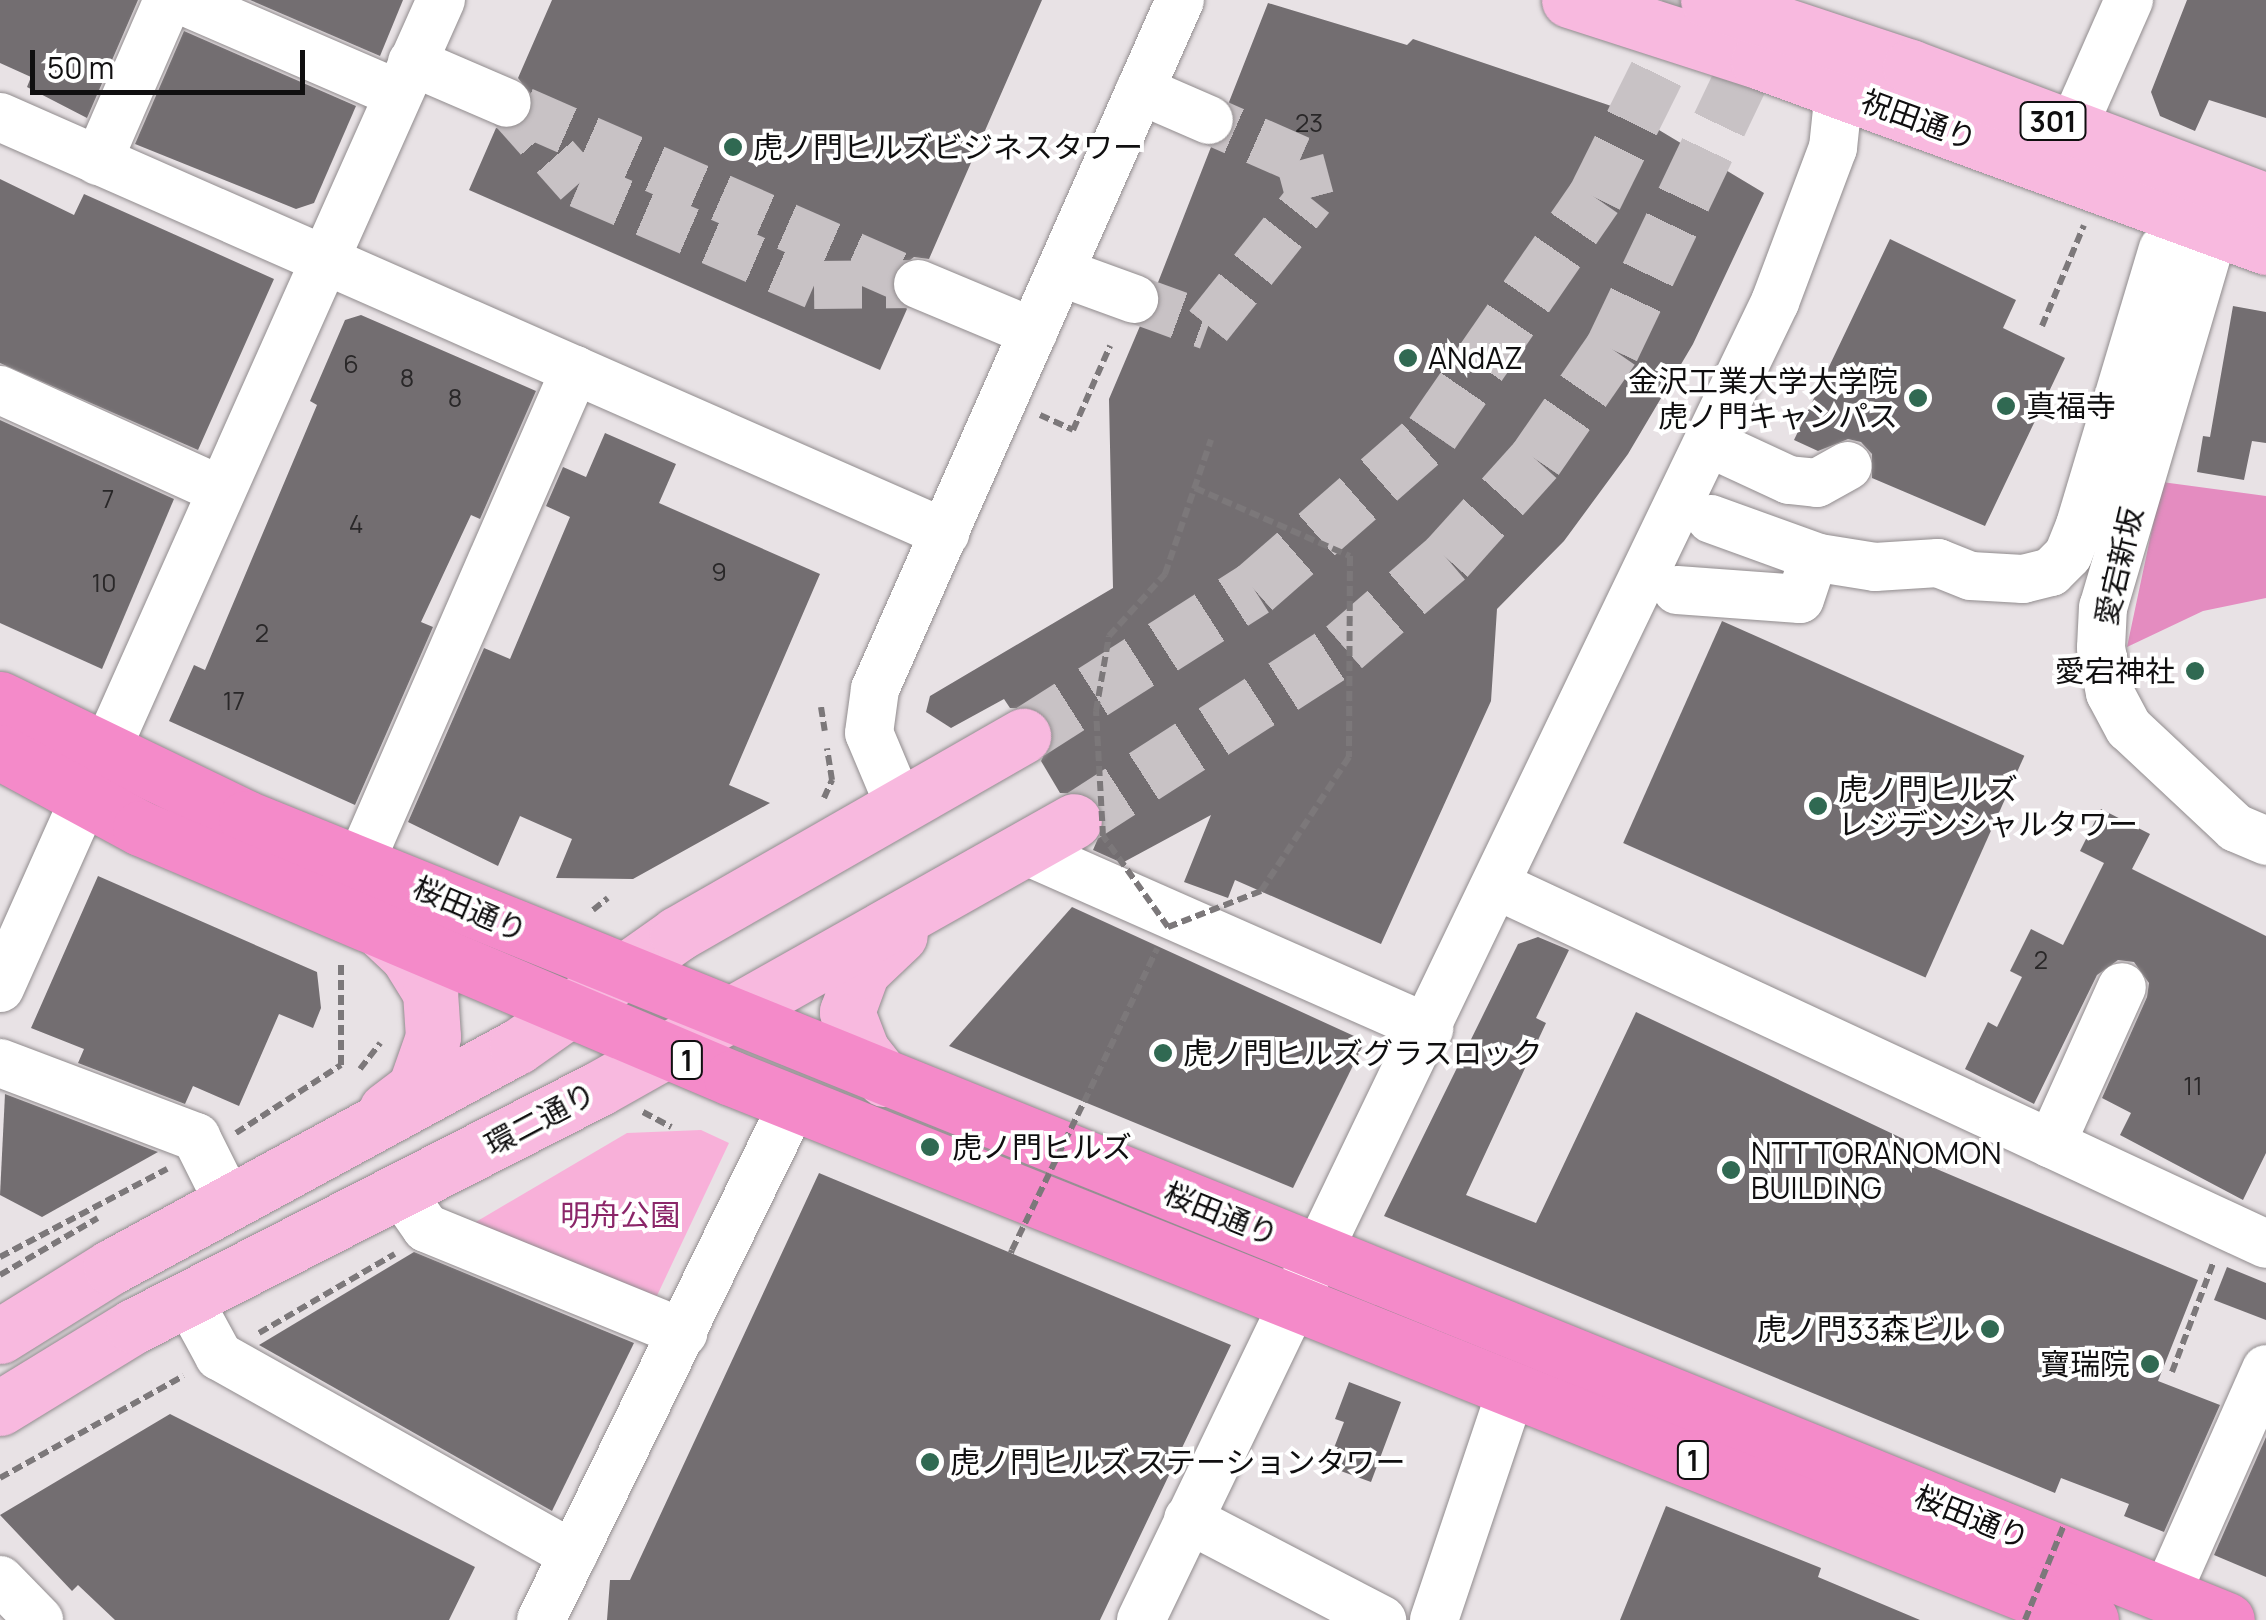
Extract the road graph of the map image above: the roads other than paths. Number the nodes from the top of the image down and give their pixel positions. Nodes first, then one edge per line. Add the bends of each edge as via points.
1 (168, 0) edge
2 (181, 0) edge
3 (441, 0) edge
4 (1180, 0) edge
5 (1569, 0) edge
6 (1708, 0) edge
7 (2129, 0) edge
8 (243, 12) edge
9 (1839, 45) edge
10 (405, 78) junction
11 (1140, 90) junction
12 (506, 104) tunnel mouth
13 (0, 117) edge
14 (1209, 120) tunnel mouth
15 (2064, 149) junction
16 (98, 161) junction
17 (2266, 201) edge
18 (2214, 231) junction
19 (2266, 247) edge
20 (2164, 249) dead end
21 (322, 259) junction
22 (1060, 272) junction
23 (918, 284) tunnel mouth
24 (1134, 299) tunnel mouth
25 (1033, 332) junction
26 (575, 370) junction
27 (0, 390) edge
28 (1709, 443) junction
29 (1848, 466) dead end
30 (218, 489) junction
31 (1711, 519) dead end
32 (945, 533) junction
33 (1814, 557) junction
34 (1677, 590) dead end
35 (0, 699) edge
36 (1023, 736) tunnel mouth
37 (0, 752) edge
38 (96, 776) junction
39 (901, 808) junction
40 (1074, 821) tunnel mouth
41 (2266, 840) edge
42 (1024, 850) junction
43 (360, 863) junction
44 (1498, 886) junction
45 (939, 899) junction
46 (360, 943) junction
47 (625, 972) junction
48 (2122, 987) dead end
49 (0, 988) edge
50 (574, 1010) junction
51 (724, 1012) junction
52 (1428, 1029) junction
53 (663, 1050) junction
54 (0, 1063) edge
55 (884, 1079) junction
56 (793, 1104) junction
57 (2050, 1144) junction
58 (331, 1150) junction
59 (229, 1203) junction
60 (418, 1212) junction
61 (2266, 1244) edge
62 (1319, 1254) junction
63 (190, 1300) junction
64 (1294, 1304) junction
65 (683, 1333) junction
66 (0, 1336) edge
67 (2266, 1368) edge
68 (1511, 1392) junction
69 (0, 1408) edge
70 (1188, 1519) junction
71 (573, 1556) junction
72 (0, 1580) edge
73 (2166, 1595) junction
74 (38, 1620) edge
75 (541, 1620) edge
76 (1141, 1620) edge
77 (1382, 1620) edge
78 (1434, 1620) edge
79 (2090, 1620) edge
80 (2227, 1620) edge

1 - 16 street
2 - 8 street
3 - 10 street
4 - 11 street
5 - 9 main road, 祝田通り / 301
6 - 9 main road, 祝田通り / 301
7 - 15 street
8 - 10 street
9 - 15 main road, 祝田通り / 301
9 - 28 street via 1833,148 1807,230
10 - 12 street
10 - 21 street
11 - 14 street
11 - 22 street
13 - 16 street
15 - 17 main road, 祝田通り / 301
15 - 18 main road, 祝田通り / 301
16 - 21 street
18 - 19 main road, 祝田通り / 301
18 - 41 street, 愛宕新坂 via 2104,607 2102,648 2110,693 2129,728 2236,828
20 - 33 street via 2080,525 2068,555 2051,572 2024,579 1970,576 1938,564 1875,567
21 - 26 street
21 - 30 street
22 - 24 street
22 - 25 street
23 - 25 street
25 - 32 street
26 - 32 street
26 - 43 street
27 - 30 street
28 - 29 street via 1790,480 1817,483
28 - 44 street
30 - 38 street
31 - 33 street
32 - 39 street via 875,689 869,733
33 - 34 street via 1800,600
35 - 38 highway, 桜田通り / 1
36 - 39 main road
37 - 38 highway, 桜田通り / 1
38 - 43 highway, 桜田通り / 1
38 - 46 highway, 桜田通り / 1
38 - 49 street
39 - 47 main road via 677,934
40 - 42 main road, 環二通り
42 - 45 main road, 環二通り
42 - 52 street
43 - 47 highway, 桜田通り / 1
44 - 52 street
44 - 57 street
45 - 51 main road, 環二通り
45 - 55 main road via 852,986 849,1026
46 - 50 highway, 桜田通り / 1
46 - 58 main road via 407,955 430,992 433,1037 415,1088
47 - 50 main road
47 - 51 highway, 桜田通り / 1
48 - 57 street
50 - 53 highway, 桜田通り / 1
50 - 58 main road
51 - 53 main road, 環二通り
51 - 55 highway, 桜田通り / 1
52 - 62 street
53 - 56 highway, 桜田通り / 1
53 - 60 main road, 環二通り
54 - 59 street via 196,1137
55 - 62 highway, 桜田通り / 1
56 - 64 highway, 桜田通り / 1
56 - 65 street
57 - 61 street
58 - 59 main road
59 - 66 main road
60 - 63 main road, 環二通り
60 - 65 street
62 - 64 street
62 - 73 highway, 桜田通り / 1
63 - 69 main road, 環二通り
63 - 71 street via 218,1356
64 - 68 highway, 桜田通り / 1
64 - 70 street
65 - 71 street
67 - 73 street
68 - 78 street
68 - 79 highway, 桜田通り / 1
70 - 76 street
70 - 77 street
71 - 75 street
72 - 74 street
73 - 80 highway, 桜田通り / 1

